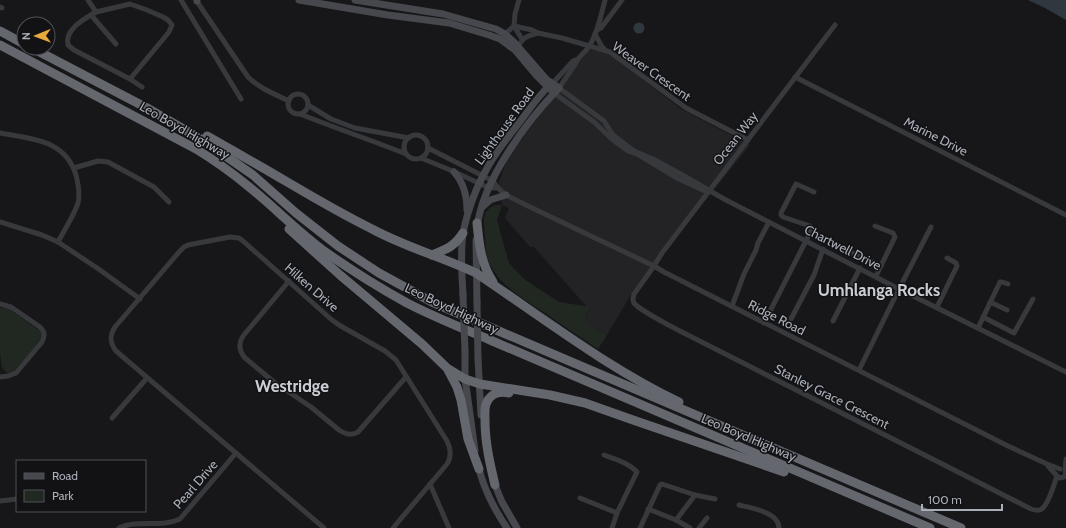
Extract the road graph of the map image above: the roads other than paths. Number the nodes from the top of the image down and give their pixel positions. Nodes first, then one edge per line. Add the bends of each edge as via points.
1 (88, 0) edge
2 (181, 0) edge
3 (197, 0) edge
4 (299, 0) edge
5 (355, 0) edge
6 (519, 0) edge
7 (605, 0) edge
8 (622, 0) edge
9 (390, 5) junction
10 (423, 11) junction
11 (96, 12) junction
12 (91, 15) junction
13 (388, 15) junction
14 (422, 19) junction
15 (471, 21) junction
16 (835, 25) dead end
17 (514, 26) junction
18 (469, 29) junction
19 (0, 31) edge
20 (596, 32) junction
21 (538, 33) junction
22 (502, 36) junction
23 (522, 38) junction
24 (16, 40) edge
25 (116, 44) dead end
26 (0, 45) edge
27 (590, 46) junction
28 (516, 48) junction
29 (605, 50) junction
30 (48, 56) edge
31 (578, 59) junction
32 (536, 75) junction
33 (795, 77) junction
34 (130, 78) junction
35 (98, 82) junction
36 (550, 85) junction
37 (142, 87) dead end
38 (557, 91) junction
39 (241, 99) dead end
40 (536, 100) junction
41 (289, 101) junction
42 (308, 105) junction
43 (300, 114) junction
44 (163, 131) junction
45 (0, 133) edge
46 (409, 138) junction
47 (748, 140) junction
48 (428, 148) junction
49 (406, 154) junction
50 (421, 158) junction
51 (74, 168) junction
52 (454, 172) junction
53 (482, 176) junction
54 (479, 183) junction
55 (491, 184) junction
56 (708, 191) junction
57 (814, 192) dead end
58 (506, 194) junction
59 (169, 202) dead end
60 (480, 210) junction
61 (1066, 215) edge
62 (466, 220) junction
63 (0, 222) edge
64 (769, 222) junction
65 (477, 223) junction
66 (875, 226) dead end
67 (931, 228) dead end
68 (463, 233) junction
69 (806, 241) junction
70 (58, 242) junction
71 (823, 249) junction
72 (853, 253) dead end
73 (432, 255) junction
74 (947, 258) dead end
75 (461, 266) junction
76 (654, 266) junction
77 (881, 266) junction
78 (860, 268) junction
79 (476, 273) junction
80 (876, 276) junction
81 (289, 282) junction
82 (1008, 284) dead end
83 (496, 286) junction
84 (899, 288) junction
85 (140, 299) junction
86 (1032, 299) dead end
87 (990, 302) junction
88 (0, 304) edge
89 (732, 306) junction
90 (937, 307) junction
91 (1007, 310) dead end
92 (983, 317) junction
93 (791, 319) dead end
94 (832, 320) dead end
95 (764, 323) junction
96 (978, 328) junction
97 (447, 368) junction
98 (859, 370) junction
99 (1066, 372) edge
100 (0, 377) edge
101 (406, 377) junction
102 (147, 378) junction
103 (465, 379) junction
104 (480, 384) junction
105 (585, 403) junction
106 (112, 418) dead end
107 (236, 453) junction
108 (604, 455) dead end
109 (1066, 459) edge
110 (805, 461) junction
111 (479, 469) junction
112 (1062, 474) edge
113 (430, 484) junction
114 (495, 486) junction
115 (695, 495) junction
116 (857, 496) junction
117 (580, 498) dead end
118 (16, 499) edge
119 (715, 499) dead end
120 (0, 501) edge
121 (739, 505) dead end
122 (648, 509) junction
123 (617, 514) junction
124 (706, 518) dead end
125 (676, 520) junction
126 (175, 521) junction
127 (119, 528) edge
128 (174, 528) edge
129 (323, 528) edge
130 (393, 528) edge
131 (449, 528) edge
132 (507, 528) edge
133 (517, 528) edge
134 (612, 528) edge
135 (640, 528) edge
136 (690, 528) edge
137 (699, 528) edge
138 (779, 528) edge
139 (930, 528) edge
140 (961, 528) edge

1 - 11 street
2 - 39 street
3 - 41 street via 248,78
4 - 13 street
5 - 9 street
6 - 17 street
7 - 20 street
8 - 20 street via 602,28
9 - 10 street
9 - 13 street
10 - 14 street
10 - 15 street
11 - 12 street
11 - 34 street via 130,4 163,17 172,25
12 - 25 street
12 - 34 street via 74,28 67,40 68,45
13 - 14 street
14 - 18 street
15 - 18 street
15 - 22 street via 496,29
16 - 33 street, Ocean Way
17 - 21 street, Weaver Crescent
17 - 22 street
17 - 23 street
18 - 22 street
19 - 24 highway
20 - 27 street
20 - 29 street
21 - 23 street
21 - 27 street, Weaver Crescent
22 - 28 street
23 - 28 street
26 - 44 highway, Leo Boyd Highway
27 - 29 street, Weaver Crescent
27 - 31 street, Lighthouse Road
28 - 32 street
28 - 36 street
29 - 47 street, Weaver Crescent via 686,108
30 - 35 highway, Leo Boyd Highway
31 - 36 street, Lighthouse Road
31 - 38 street, Lighthouse Road
32 - 36 street
32 - 40 street via 539,94
33 - 47 street, Ocean Way
33 - 61 street, Marine Drive
34 - 37 street
35 - 73 highway via 178,120 372,230
35 - 110 highway, Leo Boyd Highway via 204,141 253,175 338,246 411,291
36 - 38 street
36 - 40 street, Lighthouse Road
38 - 55 street, Lighthouse Road via 520,135
38 - 56 street, Chartwell Drive via 628,151 665,172
40 - 53 street, Lighthouse Road
41 - 42 street via 292,96 301,95
41 - 43 street via 288,107 292,112
42 - 43 street
42 - 46 street via 331,119 355,128
43 - 49 street
44 - 97 highway via 241,186
44 - 116 highway, Leo Boyd Highway via 223,166 324,250 380,288 408,303
45 - 51 street via 48,143 64,154
46 - 48 street via 415,135 422,136 427,141
46 - 49 street via 405,144
47 - 56 street, Ocean Way
48 - 50 street
48 - 53 street
49 - 50 street via 414,159
50 - 52 street
51 - 59 street via 98,161 108,162 154,187
51 - 70 street via 78,185 78,203
52 - 54 street
52 - 62 street via 466,194
53 - 54 street, Lighthouse Road
53 - 55 street
54 - 55 street
54 - 62 street, Lighthouse Road
55 - 58 street, Ridge Road
55 - 60 street, Lighthouse Road
56 - 64 street, Chartwell Drive
56 - 76 street, Ocean Way
57 - 69 street via 796,184 781,214 812,227
58 - 60 street via 490,200
58 - 76 street, Ridge Road
60 - 65 street, Lighthouse Road
62 - 68 street, Lighthouse Road
63 - 70 street
64 - 69 street, Chartwell Drive
64 - 89 street
65 - 79 street, Lighthouse Road
65 - 83 highway via 483,262
66 - 77 street via 893,233 896,237
67 - 84 street
68 - 73 highway via 453,245
68 - 75 street, Lighthouse Road
69 - 71 street, Chartwell Drive
69 - 95 street
70 - 85 street
71 - 78 street, Chartwell Drive
71 - 93 street via 814,275
72 - 77 street
73 - 75 highway
74 - 90 street via 957,264
75 - 79 highway
75 - 103 street, Lighthouse Road, bridge
76 - 89 street, Ridge Road
76 - 112 street, Stanley Grace Crescent via 634,294 633,301 636,306 666,324 1031,509 1038,510 1044,507
77 - 80 street
78 - 80 street, Chartwell Drive
78 - 94 street
79 - 83 highway
79 - 104 street, Lighthouse Road, bridge
80 - 84 street, Chartwell Drive
81 - 85 street, Hilken Drive via 243,241 230,237 184,247
81 - 101 street, Hilken Drive via 336,322 390,354
81 - 101 street via 240,340 240,349 245,358 274,382 339,430 352,434 358,432
82 - 87 street via 1000,282
83 - 110 highway via 590,350 652,388
84 - 90 street, Chartwell Drive
84 - 98 street
85 - 102 street, Hilken Drive via 112,331 111,341 116,351
86 - 92 street via 1014,333
87 - 91 street
87 - 92 street
88 - 100 street via 11,307 40,327 44,334 42,342 16,373
89 - 95 street, Ridge Road
90 - 96 street, Chartwell Drive
92 - 96 street
95 - 98 street, Ridge Road
96 - 99 street, Chartwell Drive
97 - 103 highway
97 - 111 highway via 457,387 468,439
98 - 112 street, Ridge Road via 1047,464
101 - 113 street, Hilken Drive via 450,447 449,460
102 - 106 street
102 - 107 street, Hilken Drive
103 - 104 highway
103 - 111 street, Lighthouse Road
104 - 105 highway
104 - 114 street, Lighthouse Road via 483,442
105 - 114 highway via 504,392 491,396 485,406 485,423 487,451
105 - 116 highway
107 - 126 street, Pearl Drive via 184,516
107 - 129 street, Hilken Drive
108 - 123 street via 622,462 637,472
109 - 112 street, Stanley Grace Crescent
110 - 140 highway, Leo Boyd Highway
111 - 132 street, Lighthouse Road via 489,496
113 - 130 street, Hilken Drive
113 - 131 street
114 - 133 street, Lighthouse Road
115 - 119 street
115 - 122 street via 662,484
115 - 125 street
116 - 139 highway, Leo Boyd Highway
117 - 123 street
118 - 120 street
121 - 138 street via 768,514 776,520
122 - 125 street
122 - 135 street
123 - 134 street
124 - 137 street
125 - 136 street
126 - 127 street, Pearl Drive via 132,524
126 - 128 street

